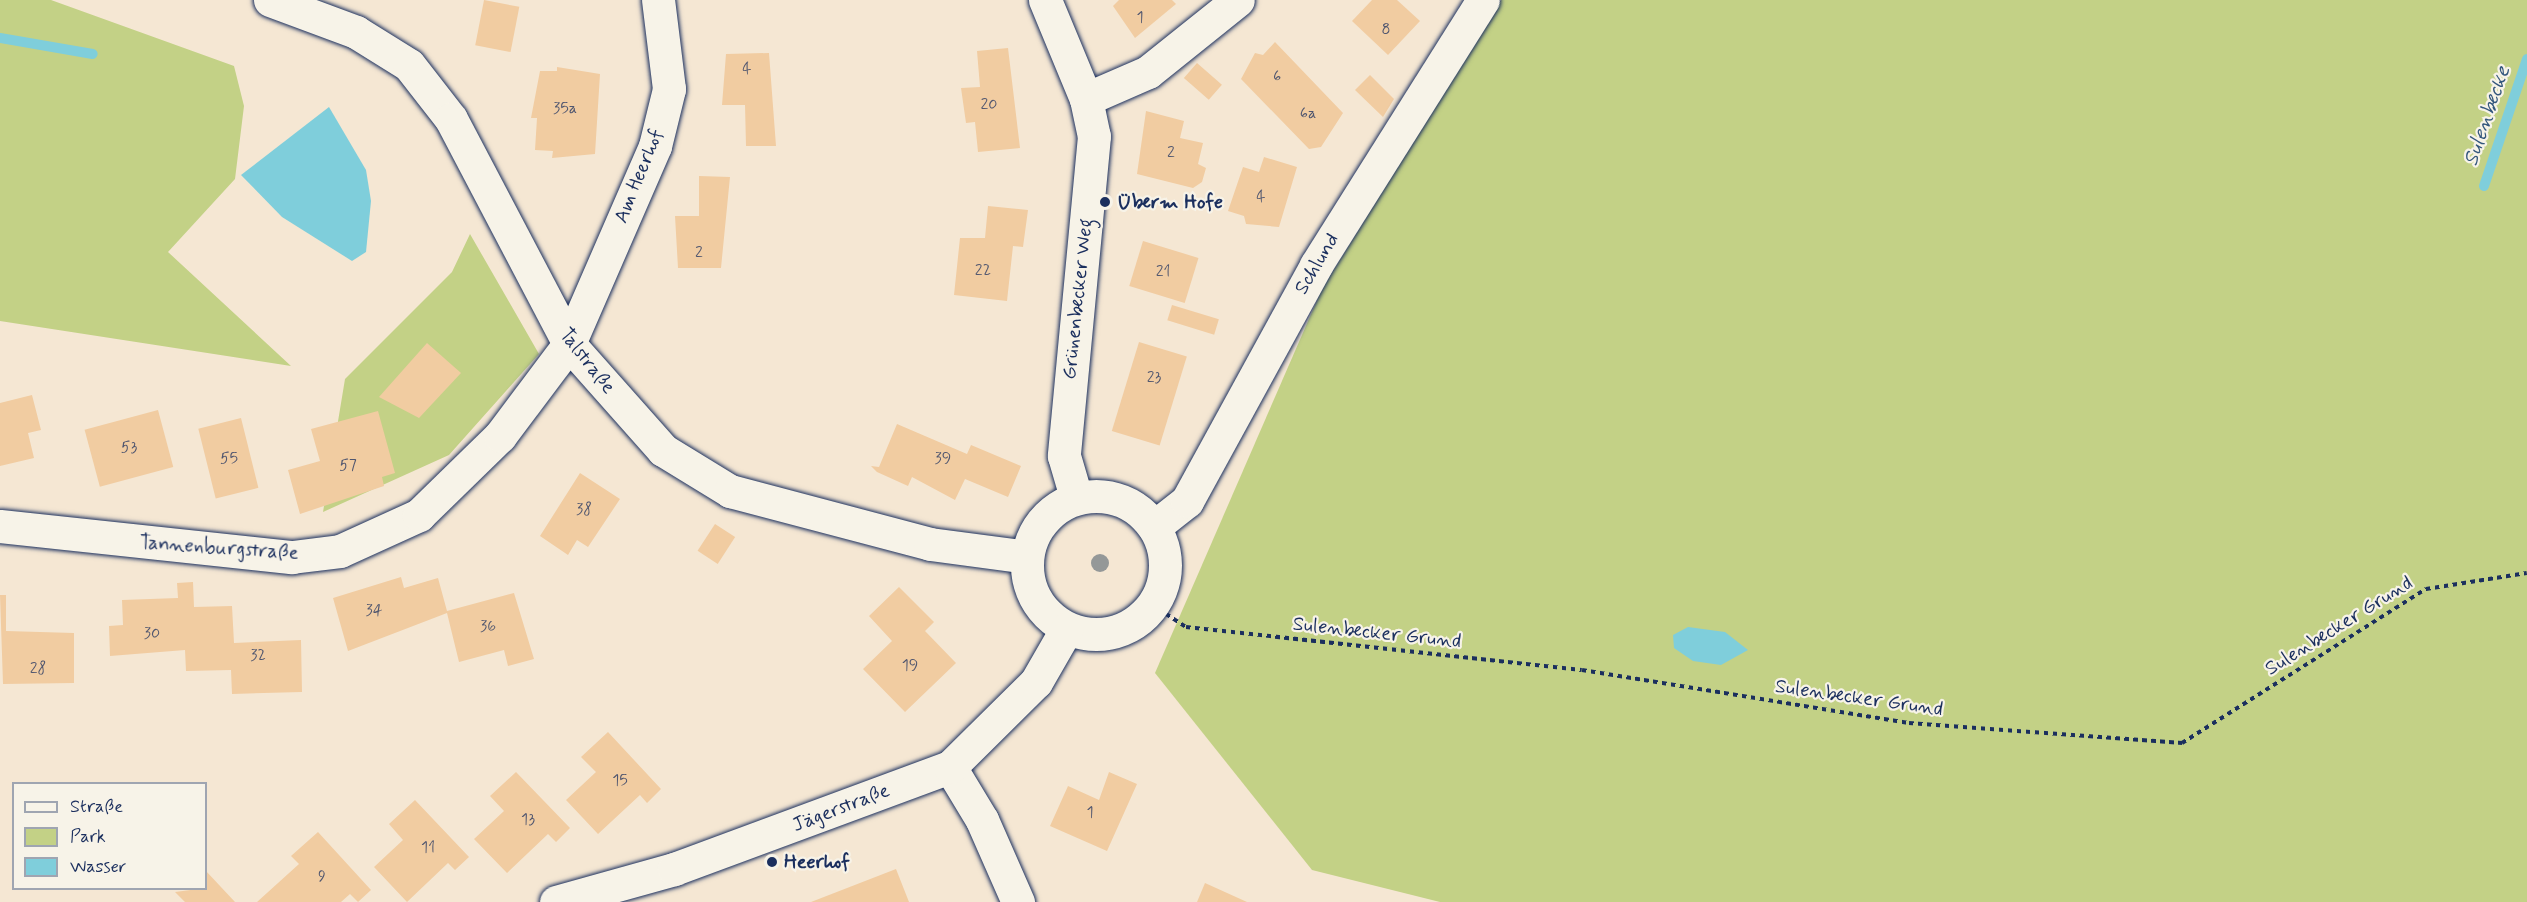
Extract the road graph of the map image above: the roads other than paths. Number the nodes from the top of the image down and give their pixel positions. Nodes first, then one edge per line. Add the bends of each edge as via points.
1 (270, 0) edge
2 (658, 0) edge
3 (1045, 0) edge
4 (1238, 0) edge
5 (1483, 0) edge
6 (1086, 99) junction
7 (569, 344) junction
8 (1076, 498) junction
9 (0, 526) edge
10 (1154, 527) junction
11 (1027, 557) junction
12 (1067, 628) junction
13 (950, 767) junction
14 (556, 902) edge
15 (1018, 902) edge

1 - 7 street, Talstraße via 356,32 409,65 451,118
2 - 7 street, Am Heerhof via 669,89 658,135
3 - 6 street, Grünenbecker Weg
4 - 6 street via 1149,72
5 - 10 street, Schlund via 1316,265 1187,501
6 - 8 street, Grünenbecker Weg via 1094,135 1064,456
7 - 9 street, Tannenburgstraße via 500,435 419,515 340,551 292,557
7 - 11 street, Talstraße via 663,450 730,491 930,544
8 - 10 street via 1106,496 1133,506
8 - 11 street via 1052,510 1034,531
10 - 12 street via 1166,559 1160,593 1151,604 1121,630 1094,634
11 - 12 street via 1029,586 1044,611
12 - 13 street, Jägerstraße via 1036,682
13 - 14 street, Jägerstraße via 696,861
13 - 15 street via 982,820

